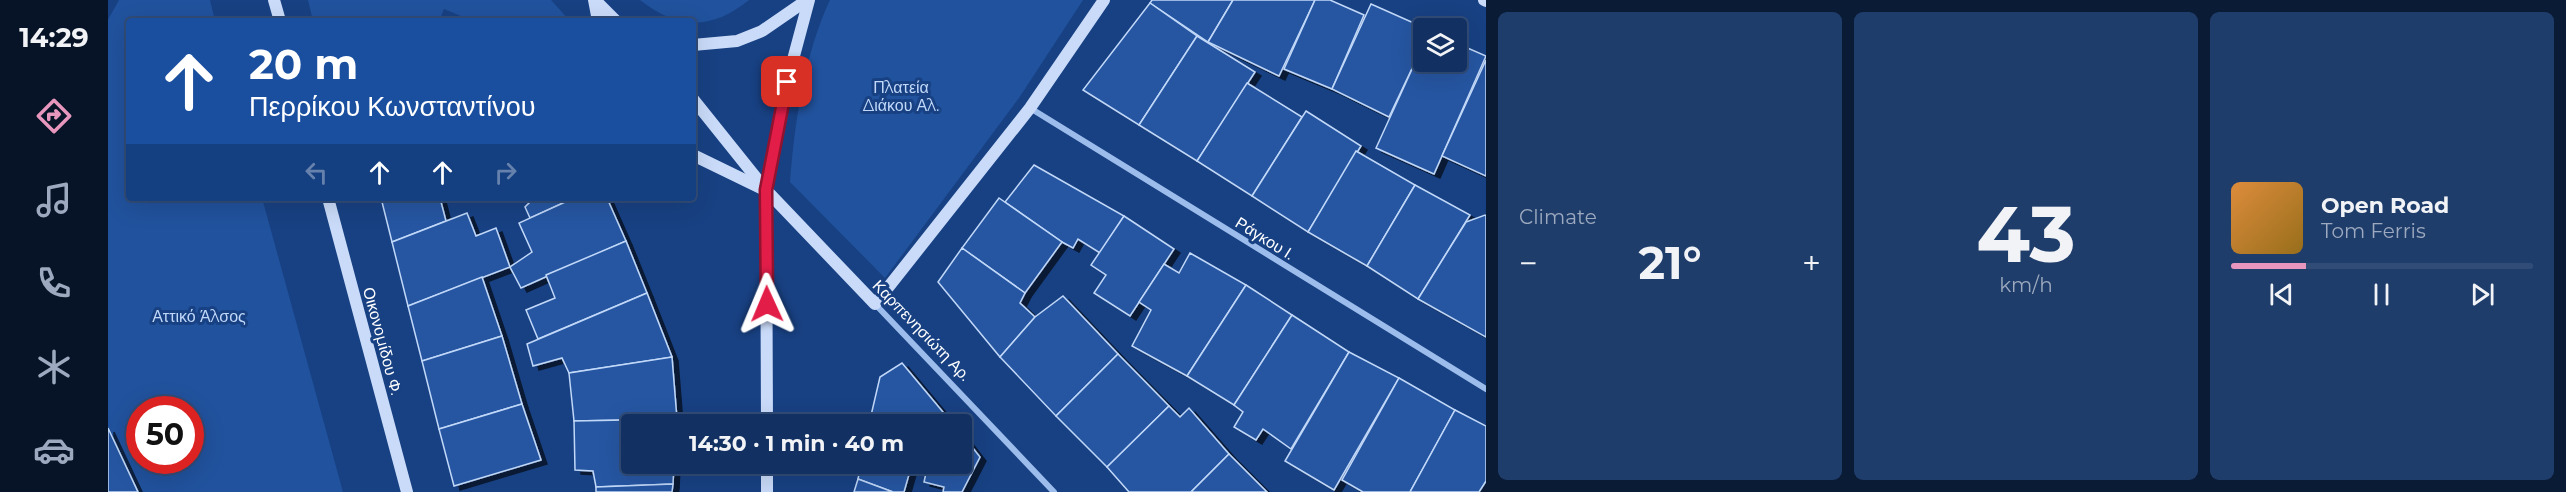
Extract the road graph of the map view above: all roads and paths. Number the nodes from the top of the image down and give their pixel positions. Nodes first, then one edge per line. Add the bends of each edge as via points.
1 (274, 0) edge
2 (595, 0) edge
3 (808, 0) edge
4 (1104, 0) edge
5 (279, 18) edge
6 (598, 18) edge
7 (613, 18) edge
8 (696, 45) edge
9 (696, 103) edge
10 (1030, 108) junction
11 (696, 156) edge
12 (766, 190) junction
13 (329, 201) edge
14 (875, 304) junction
15 (1486, 389) edge
16 (767, 414) edge
17 (767, 474) edge
18 (407, 492) edge
19 (767, 492) edge
20 (1054, 492) edge

1 - 5 street
2 - 6 street
2 - 7 street
3 - 8 street via 762,31 737,42
3 - 12 street
4 - 10 street
9 - 12 street, Καρπενησιώτη Αρ.
10 - 14 street
10 - 15 street, Ράγκου Ι.
11 - 12 street, Καρπενησιώτη Αρ.
12 - 14 street, Καρπενησιώτη Αρ.
12 - 16 street
13 - 18 street, Οικονομίδου Φ.
14 - 20 street, Καρπενησιώτη Αρ.
17 - 19 street

